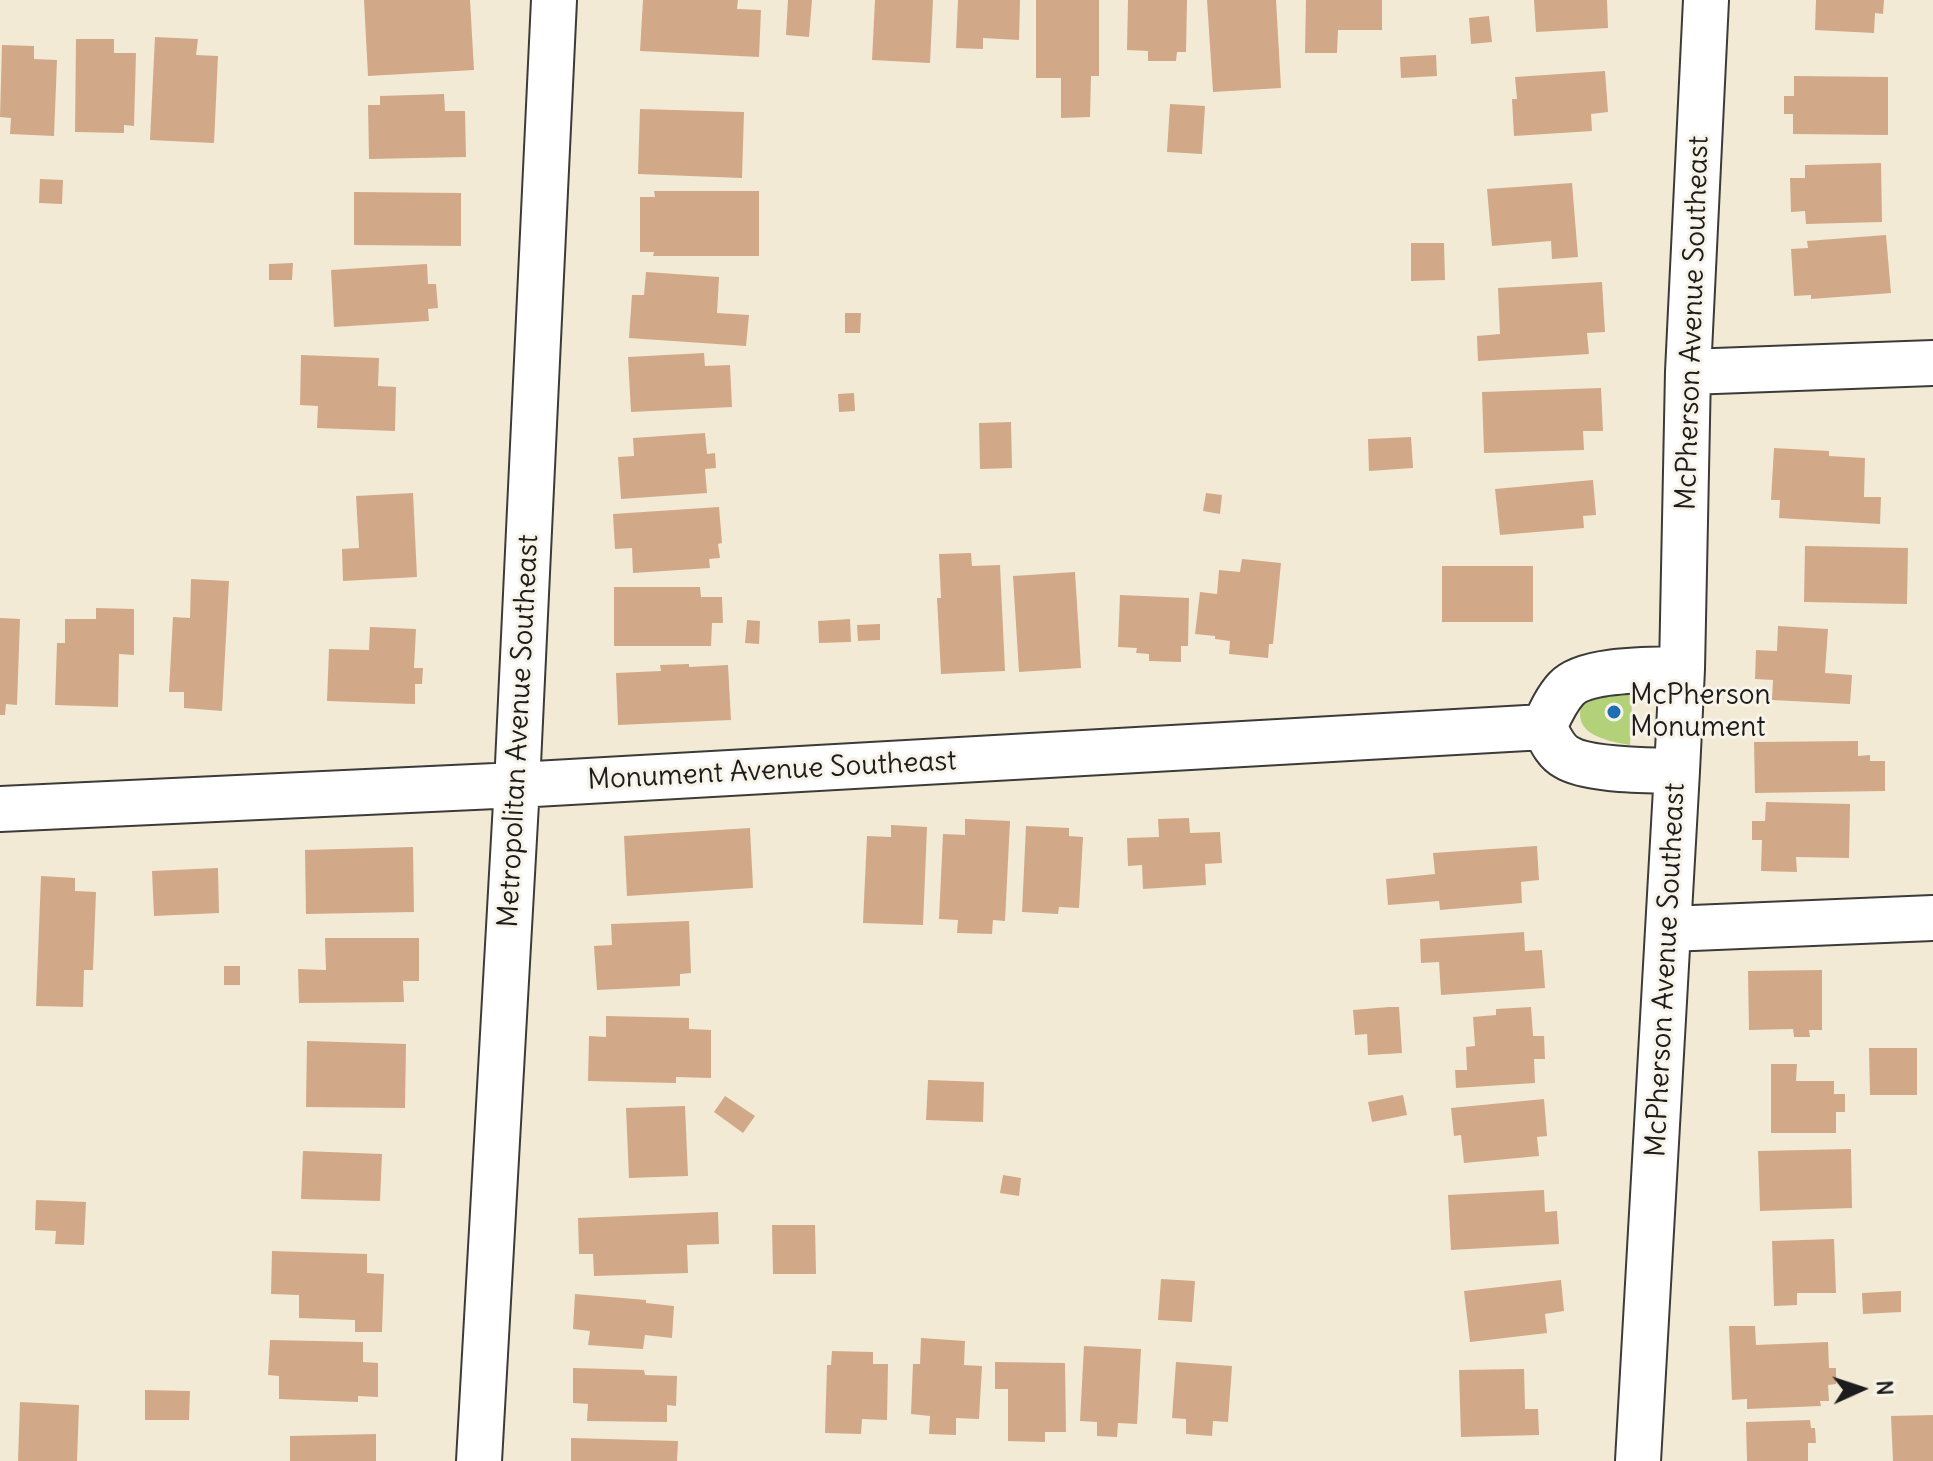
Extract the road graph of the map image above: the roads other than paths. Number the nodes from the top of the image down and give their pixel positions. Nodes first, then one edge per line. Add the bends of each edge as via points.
1 (554, 0) edge
2 (1706, 0) edge
3 (1933, 363) edge
4 (1688, 372) junction
5 (1682, 669) junction
6 (1544, 727) junction
7 (1677, 771) junction
8 (517, 785) junction
9 (0, 809) edge
10 (1933, 918) edge
11 (1669, 929) junction
12 (479, 1461) edge
13 (1638, 1461) edge

1 - 8 street, Metropolitan Avenue Southeast
2 - 4 street, McPherson Avenue Southeast
3 - 4 street
4 - 5 street, McPherson Avenue Southeast
5 - 6 street via 1582,679 1567,686
5 - 7 street, McPherson Avenue Southeast
6 - 7 street via 1554,746 1579,763
6 - 8 street, Monument Avenue Southeast
7 - 11 street, McPherson Avenue Southeast
8 - 9 street, Monument Avenue Southeast
8 - 12 street, Metropolitan Avenue Southeast
10 - 11 street
11 - 13 street, McPherson Avenue Southeast

